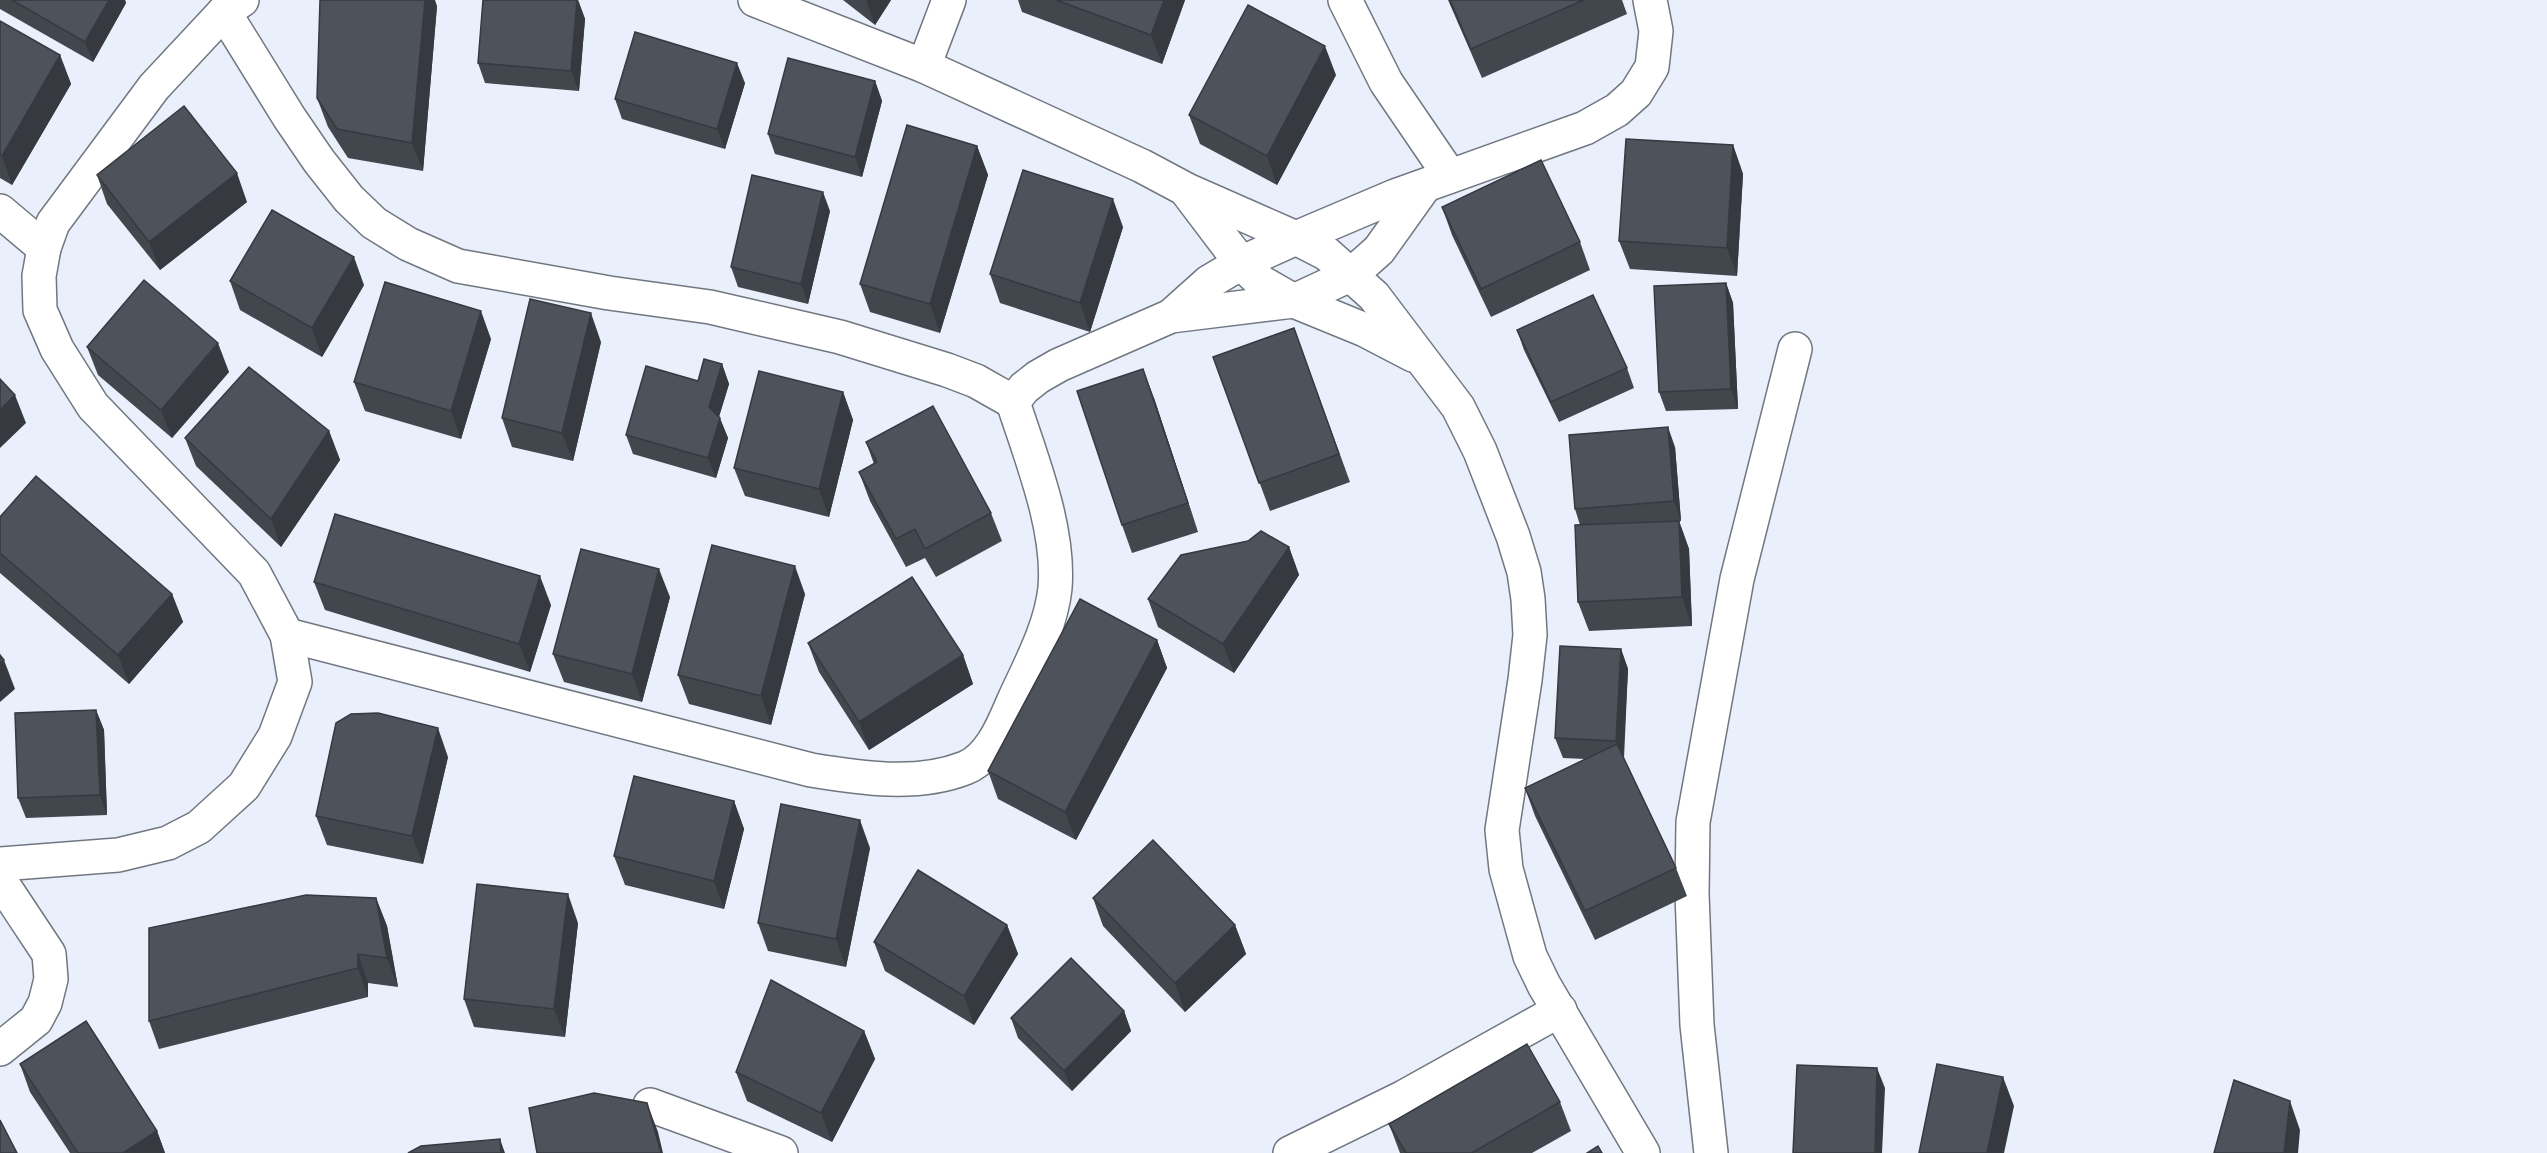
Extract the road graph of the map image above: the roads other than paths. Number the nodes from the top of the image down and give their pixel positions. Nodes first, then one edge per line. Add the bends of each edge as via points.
1 (755, 0) edge
2 (949, 0) edge
3 (1345, 0) edge
4 (1650, 0) edge
5 (233, 6) edge
6 (924, 66) junction
7 (1437, 181) junction
8 (1187, 190) junction
9 (0, 211) edge
10 (1296, 238) junction
11 (44, 248) junction
12 (1241, 263) junction
13 (1352, 274) junction
14 (1294, 301) junction
15 (1171, 316) junction
16 (1795, 349) dead end
17 (1422, 360) junction
18 (1012, 402) junction
19 (287, 635) junction
20 (0, 864) edge
21 (0, 880) edge
22 (1560, 1010) junction
23 (0, 1049) edge
24 (650, 1105) edge
25 (781, 1153) edge
26 (1290, 1153) edge
27 (1643, 1153) edge
28 (1710, 1153) edge

1 - 6 street
2 - 6 street
3 - 7 street via 1386,82 1414,126
4 - 7 street via 1656,30 1653,67 1636,93 1617,110 1585,128
5 - 11 street via 191,45 132,116 53,223
5 - 18 street via 289,117 319,161 374,223 408,243 458,266 711,307 840,337 976,381
6 - 8 street
7 - 10 street
7 - 13 street via 1379,250
8 - 10 street
8 - 12 street
9 - 11 street
10 - 12 street
10 - 13 street via 1327,254
11 - 19 street via 39,276 40,310 57,349 93,406 254,573
12 - 14 street via 1261,282
12 - 15 street via 1209,282
13 - 14 street
13 - 17 street via 1374,296
14 - 15 street
14 - 17 street via 1365,330
15 - 18 street via 1059,365 1024,388
16 - 28 street via 1737,579 1693,822 1697,1024
17 - 22 street via 1467,424 1524,572 1530,635 1502,830 1506,869 1530,956
18 - 19 street via 1045,507 1054,554 1055,588 1050,614 1009,712 987,751 966,768 889,779 811,770
19 - 20 street via 295,682 275,736 244,786 199,826 168,843 118,855
21 - 23 street via 50,954 51,979 36,1020
22 - 26 street via 1404,1097
22 - 27 street
24 - 25 street

